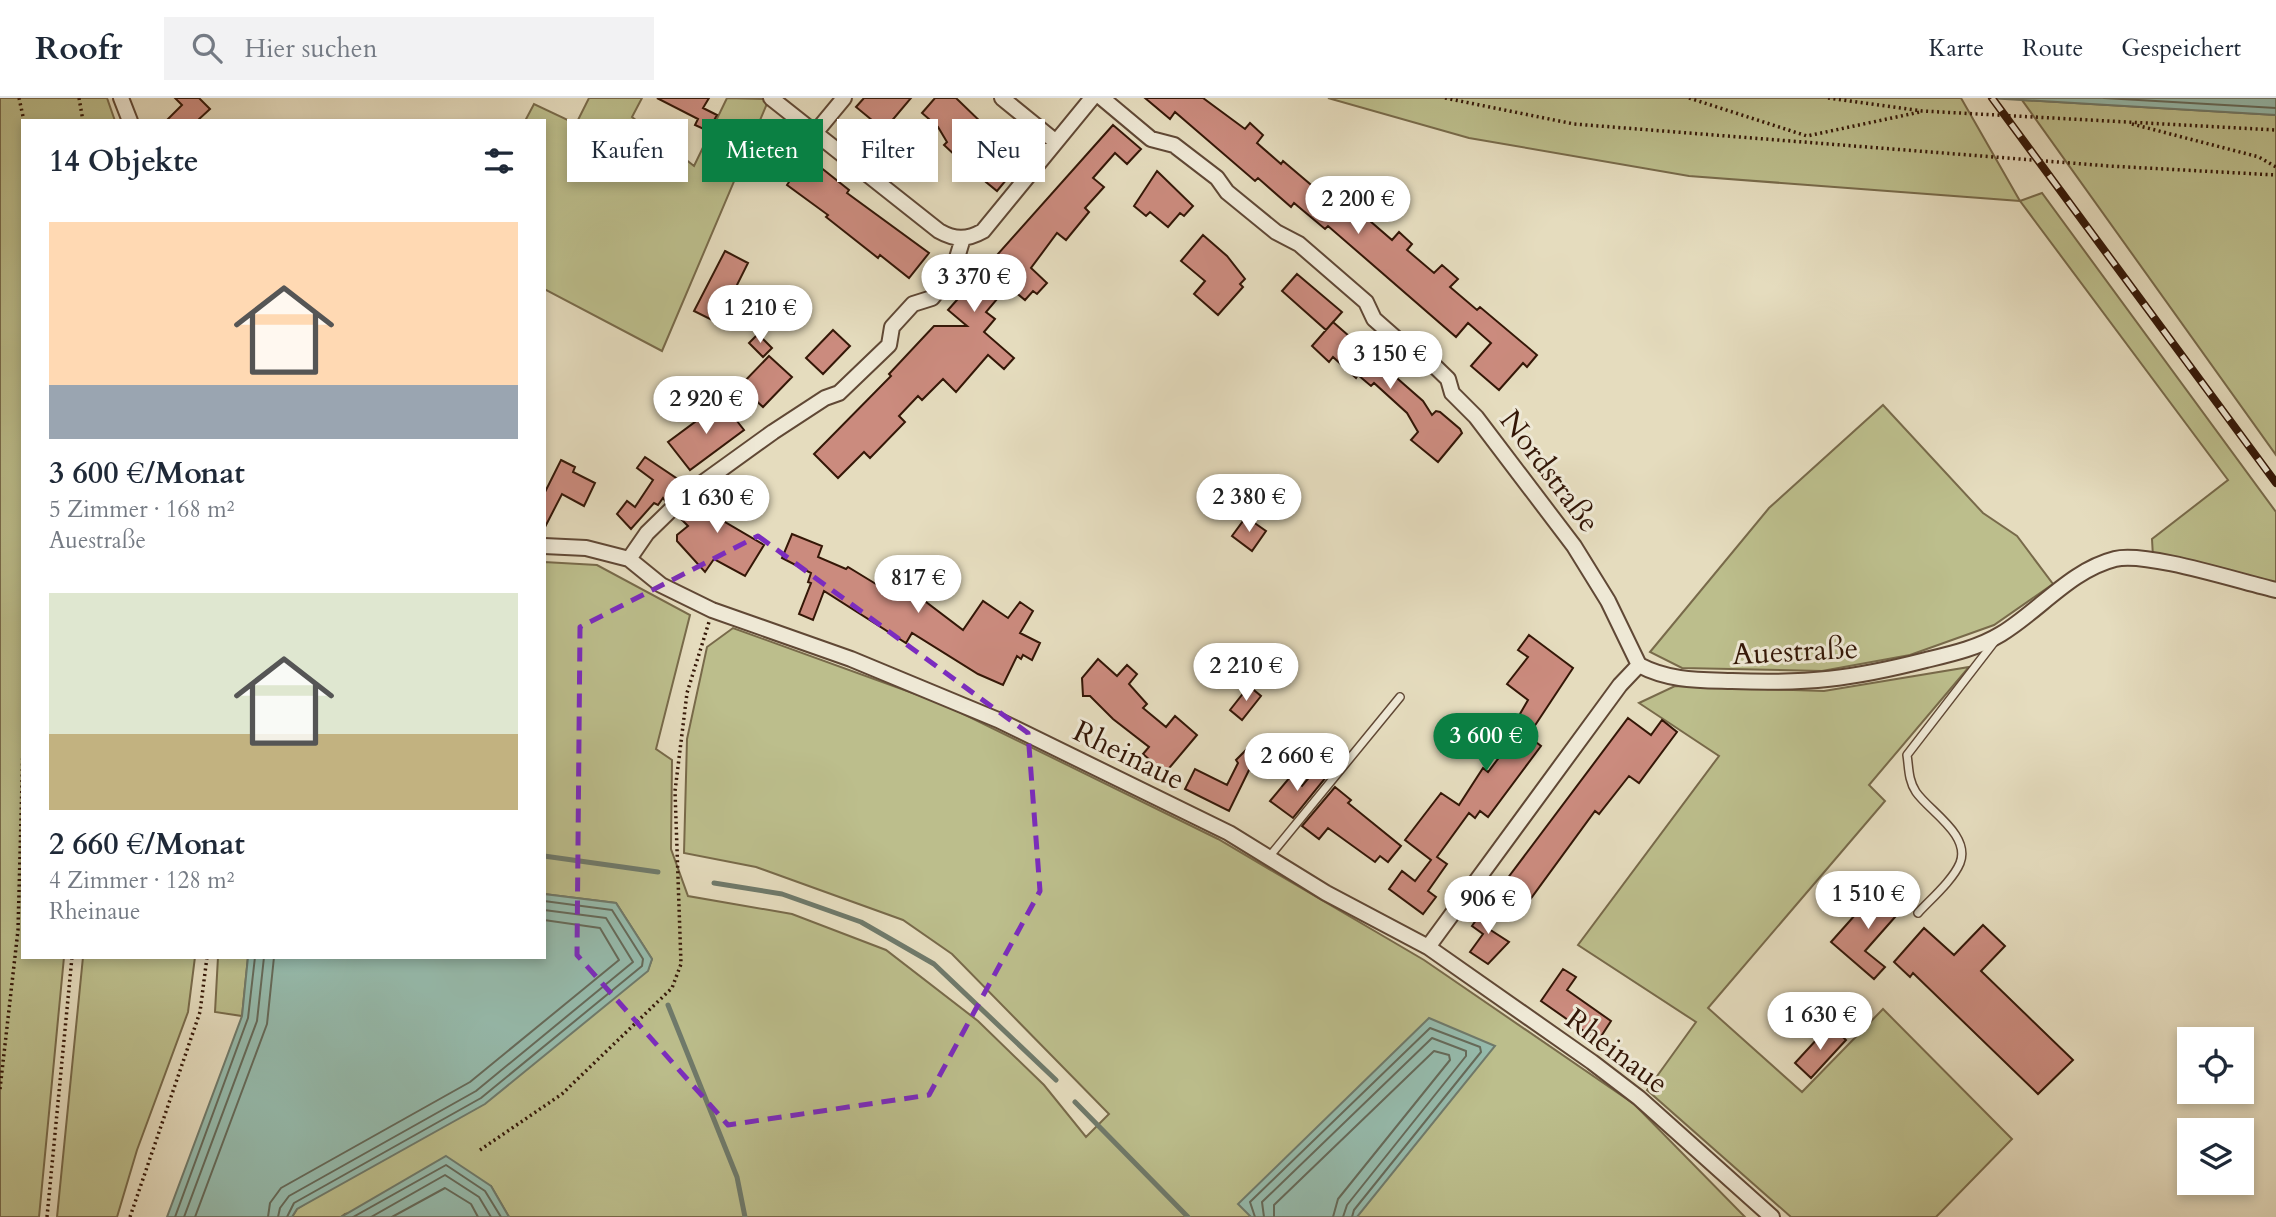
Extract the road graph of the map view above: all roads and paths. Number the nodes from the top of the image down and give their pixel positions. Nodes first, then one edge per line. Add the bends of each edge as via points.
1 (19, 98) edge
2 (79, 98) edge
3 (121, 98) edge
4 (771, 98) edge
5 (844, 98) edge
6 (1002, 98) edge
7 (1092, 98) edge
8 (1102, 98) edge
9 (1445, 98) edge
10 (1689, 98) edge
11 (1828, 98) edge
12 (1922, 111) junction
13 (24, 119) edge
14 (83, 119) edge
15 (129, 119) edge
16 (797, 119) edge
17 (2123, 122) junction
18 (823, 123) edge
19 (2276, 131) edge
20 (1807, 138) junction
21 (823, 139) edge
22 (1056, 142) junction
23 (2276, 167) edge
24 (2276, 175) edge
25 (963, 238) junction
26 (546, 547) edge
27 (629, 559) junction
28 (2276, 590) edge
29 (712, 610) junction
30 (2000, 635) junction
31 (1639, 665) junction
32 (1400, 696) dead end
33 (21, 838) edge
34 (1269, 858) junction
35 (1918, 913) dead end
36 (1428, 947) junction
37 (72, 959) edge
38 (207, 959) edge
39 (0, 1089) edge
40 (480, 1150) dead end
41 (47, 1217) edge
42 (130, 1217) edge
43 (1772, 1217) edge

1 - 13 path
2 - 14 path
3 - 15 street
4 - 16 street
5 - 18 street
6 - 22 street
7 - 22 street
8 - 31 street, Nordstraße via 1151,139 1174,145 1276,232 1299,244 1366,302 1374,319 1399,341 1417,349 1448,379 1452,393 1476,417 1574,546
9 - 20 path via 1574,124
10 - 20 path
11 - 12 path
12 - 17 path
12 - 20 path
17 - 19 path
17 - 23 path via 2259,157
20 - 24 path via 2109,166
21 - 25 street via 939,231
22 - 25 street via 983,231
25 - 27 street via 953,271 932,298 913,304 892,327 889,345 839,393 773,432 687,494 647,533
26 - 27 street, Rheinaue via 586,548
27 - 29 street, Rheinaue via 661,585
28 - 30 street, Auestraße via 2153,561 2118,558 2094,566
29 - 34 street, Rheinaue via 851,659 998,720 1229,833
29 - 40 path via 687,692 675,791 681,964 672,988 562,1094
30 - 31 street, Auestraße via 1963,650 1829,681 1677,679
30 - 35 lane via 1907,755 1916,792 1958,840 1962,855 1959,866
31 - 36 street
32 - 34 lane
33 - 39 path via 19,930
34 - 36 street, Rheinaue
36 - 43 street, Rheinaue via 1639,1098
37 - 41 path
38 - 42 path via 200,1012

